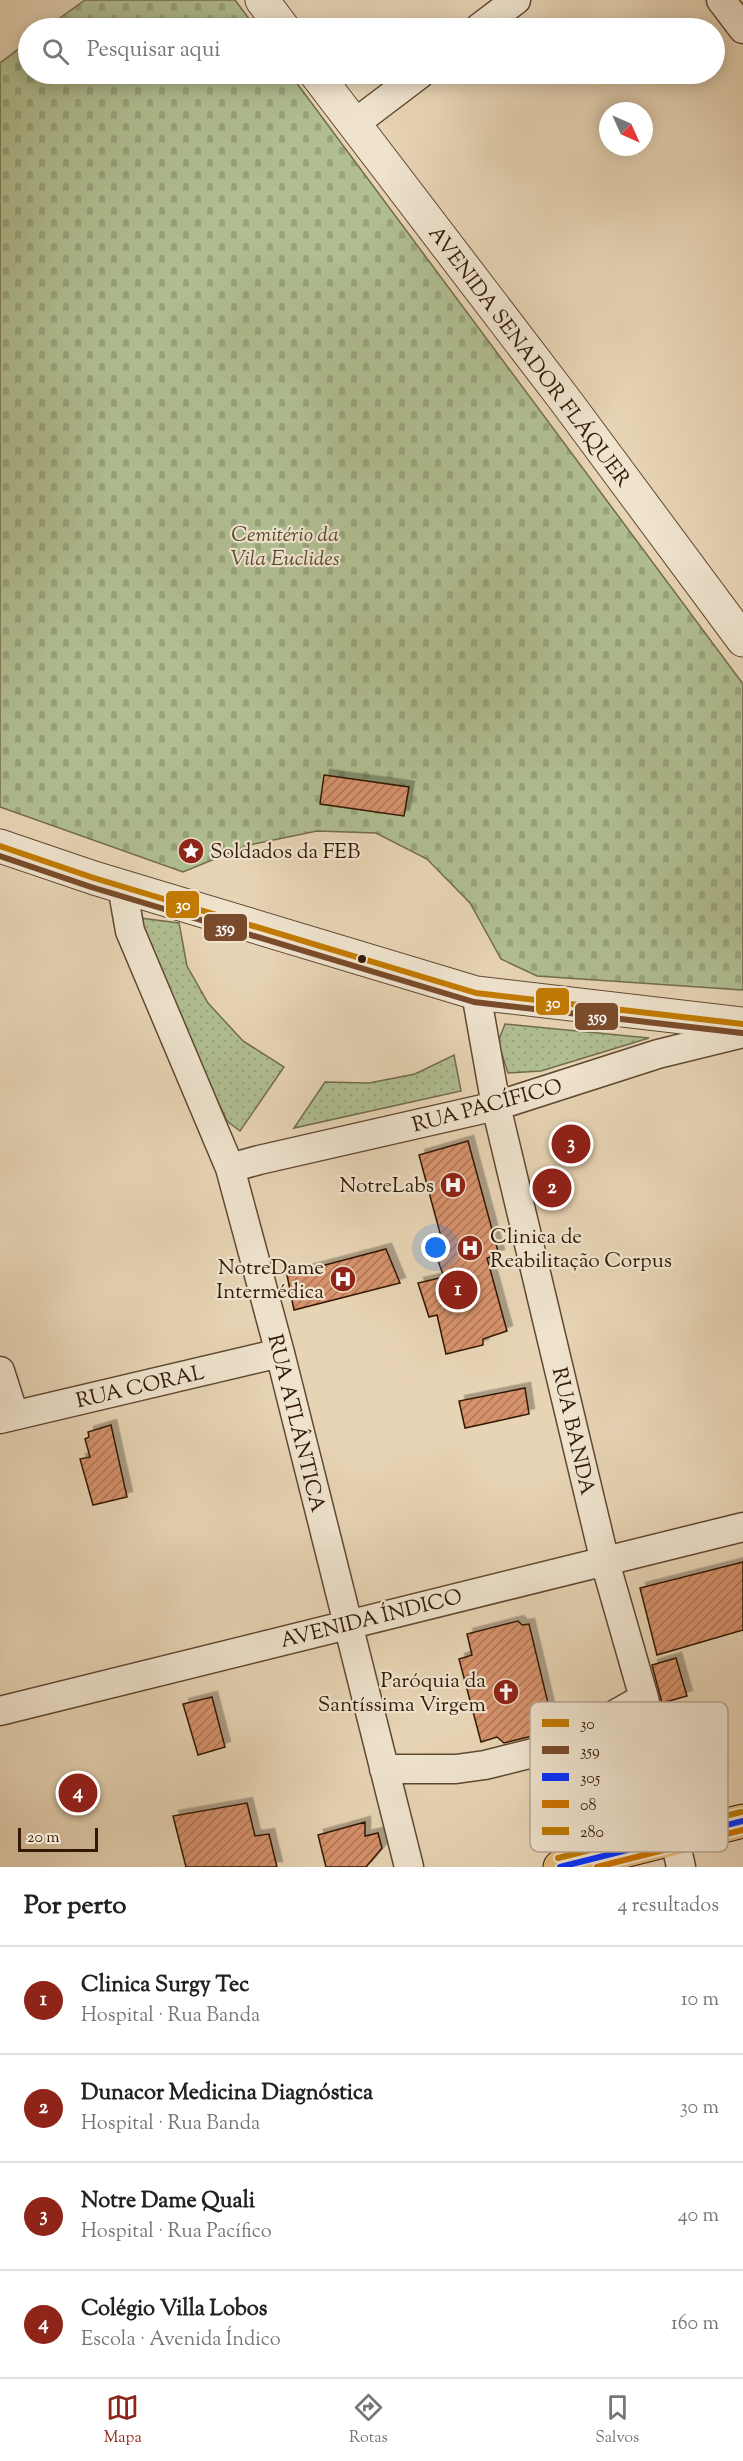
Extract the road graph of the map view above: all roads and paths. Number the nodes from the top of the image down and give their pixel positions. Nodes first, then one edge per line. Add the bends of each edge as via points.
1 (262, 0) edge
2 (516, 0) edge
3 (721, 0) edge
4 (276, 18) edge
5 (492, 18) edge
6 (743, 29) edge
7 (324, 84) edge
8 (407, 84) edge
9 (354, 124) junction
10 (743, 640) edge
11 (0, 846) edge
12 (122, 886) junction
13 (476, 993) junction
14 (743, 1024) edge
15 (743, 1034) edge
16 (496, 1106) junction
17 (230, 1168) junction
18 (280, 1353) junction
19 (0, 1371) edge
20 (7, 1417) edge
21 (743, 1527) edge
22 (605, 1562) junction
23 (347, 1626) junction
24 (644, 1698) junction
25 (637, 1702) edge
26 (645, 1702) edge
27 (0, 1711) edge
28 (530, 1754) edge
29 (384, 1768) junction
30 (743, 1821) edge
31 (728, 1828) edge
32 (678, 1853) edge
33 (409, 1867) edge
34 (560, 1867) edge

1 - 4 street
2 - 5 street
3 - 6 street
7 - 9 street, AVENIDA SENADOR FLÁQUER
8 - 9 street
9 - 10 street, AVENIDA SENADOR FLÁQUER
11 - 12 street
12 - 13 street
12 - 17 street, RUA ATLÂNTICA via 130,931
13 - 14 street
13 - 16 street, RUA BANDA
15 - 16 street, RUA PACÍFICO via 658,1054
16 - 17 street, RUA PACÍFICO
16 - 22 street, RUA BANDA
17 - 18 street, RUA ATLÂNTICA
18 - 20 street, RUA CORAL
18 - 23 street, RUA ATLÂNTICA
19 - 20 street
21 - 22 street, AVENIDA ÍNDICO
22 - 23 street, AVENIDA ÍNDICO
22 - 24 street, RUA BANDA
23 - 27 street, AVENIDA ÍNDICO
23 - 29 street, RUA ATLÂNTICA
24 - 25 street
24 - 26 street, RUA BANDA
28 - 29 street via 456,1769
29 - 33 street, RUA ATLÂNTICA
30 - 31 main road
32 - 34 main road

